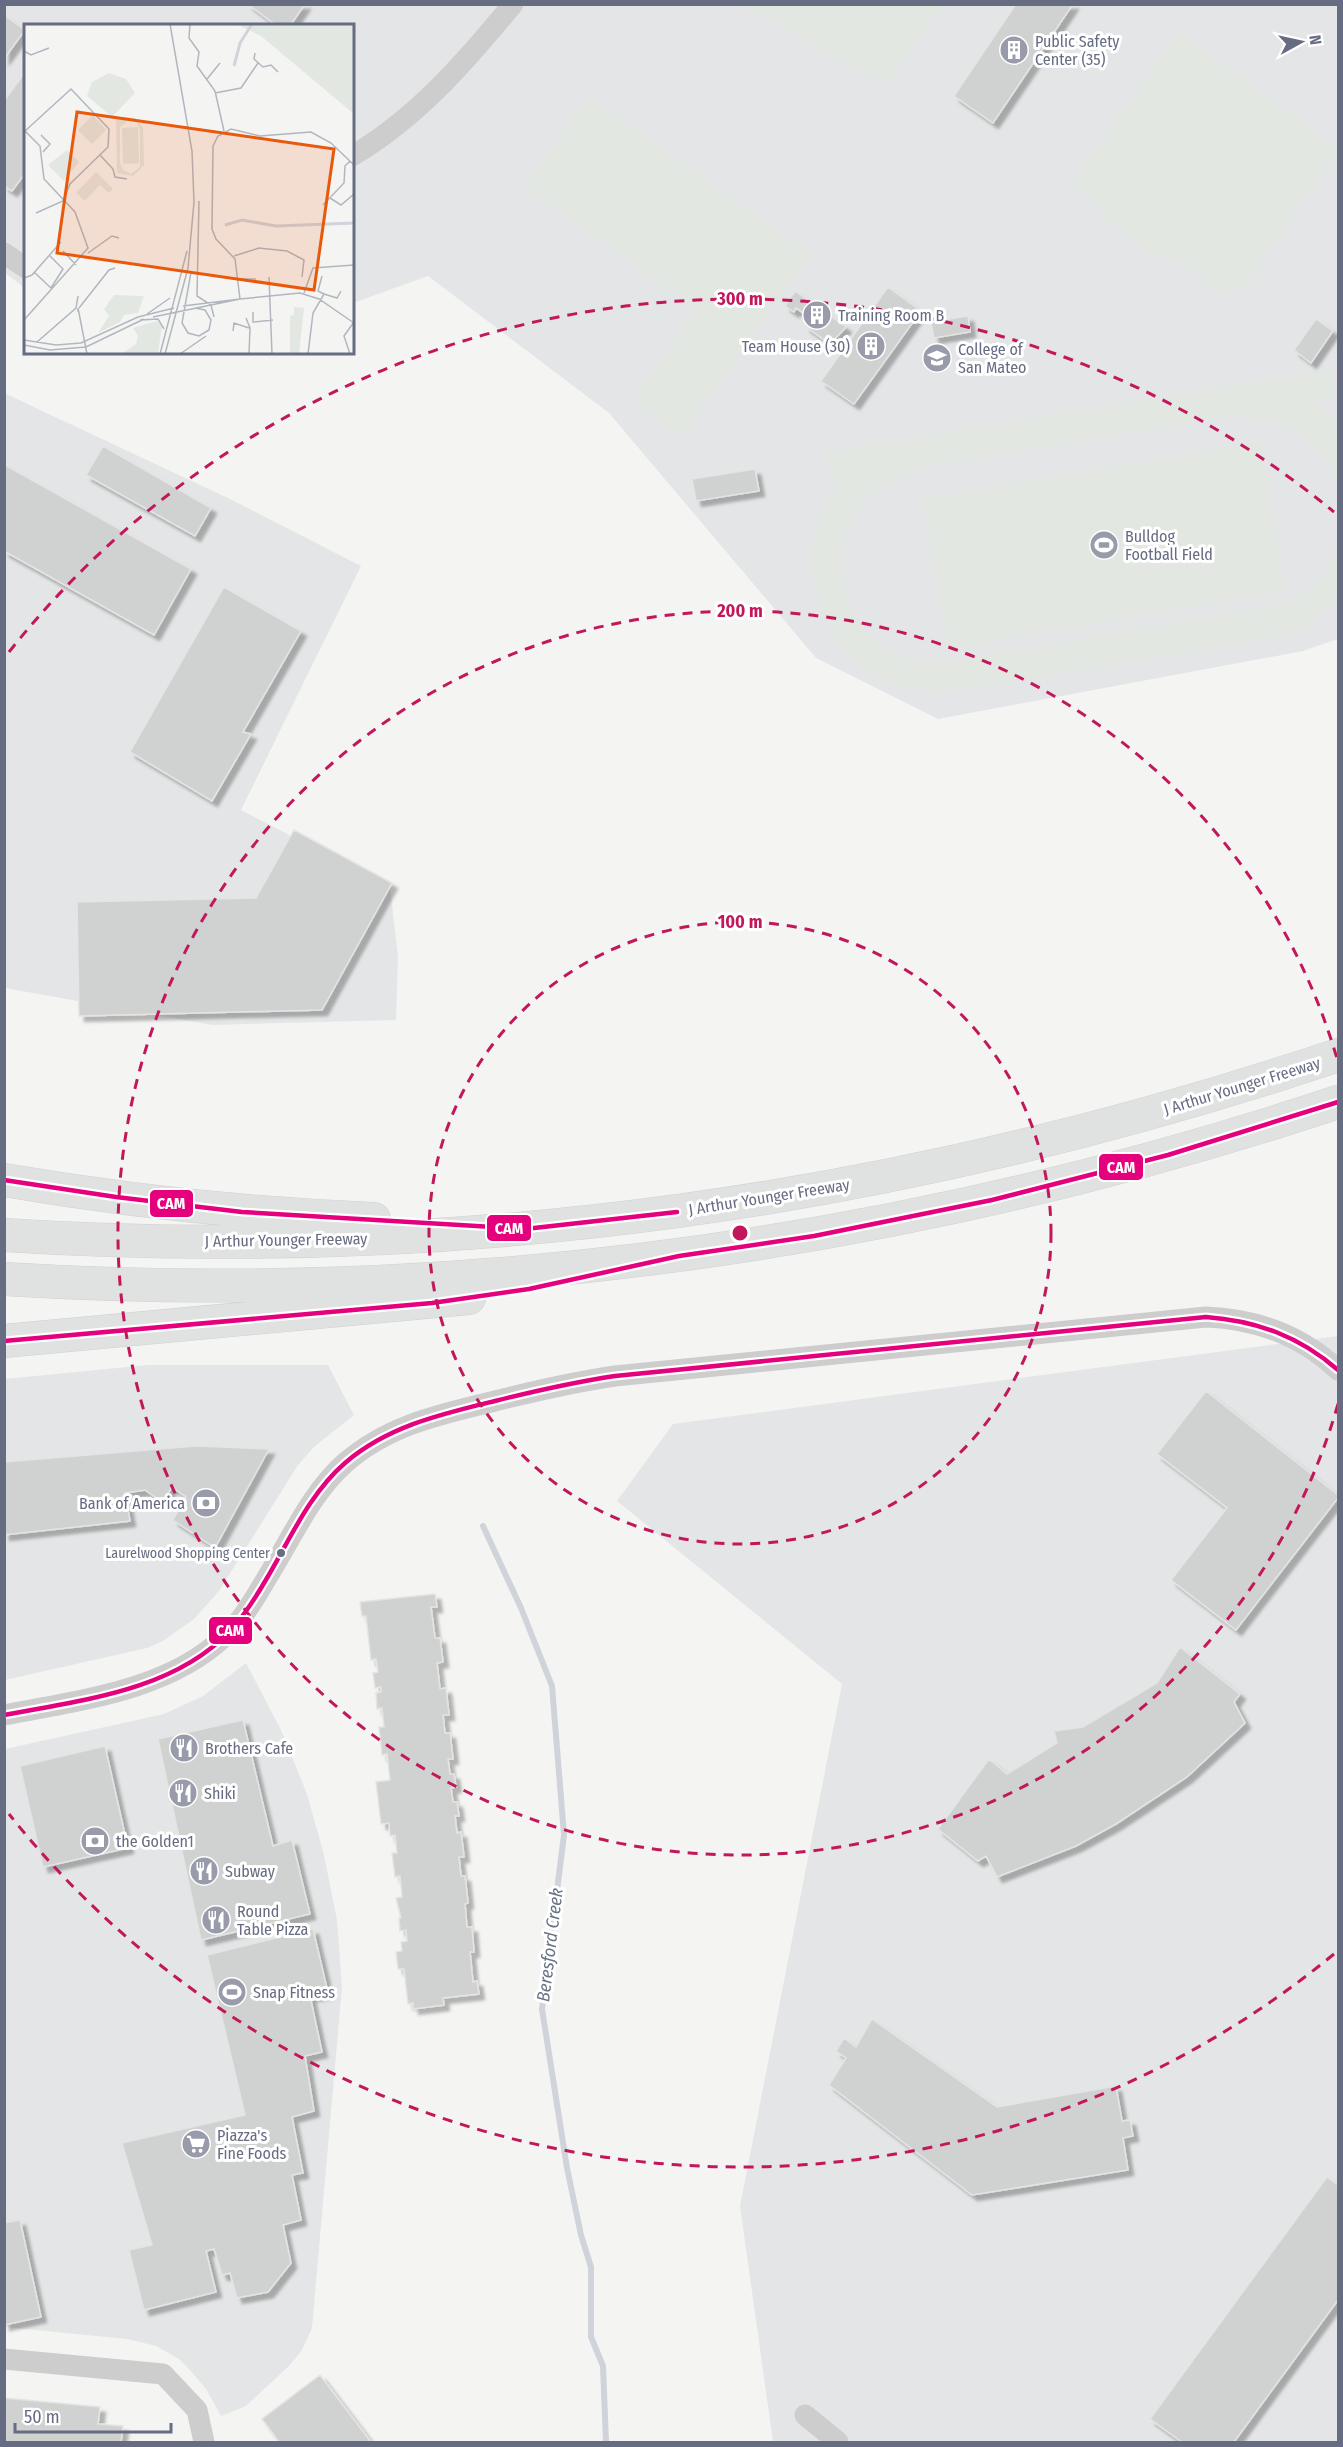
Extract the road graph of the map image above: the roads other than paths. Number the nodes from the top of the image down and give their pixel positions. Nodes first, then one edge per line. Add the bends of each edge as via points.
1 (513, 4) edge
2 (354, 155) edge
3 (4, 253) edge
4 (24, 267) edge
5 (1338, 1055) edge
6 (1338, 1102) edge
7 (4, 1180) edge
8 (525, 1229) junction
9 (4, 1235) edge
10 (679, 1256) junction
11 (4, 1279) edge
12 (4, 1341) edge
13 (1338, 1370) edge
14 (4, 1715) edge
15 (4, 2359) edge
16 (805, 2415) dead end
17 (204, 2442) edge
18 (838, 2442) edge

1 - 2 street via 438,89
3 - 4 street
5 - 8 highway, J Arthur Younger Freeway via 1131,1120 960,1162 744,1202
6 - 10 highway via 1168,1155 1025,1192 825,1234
7 - 8 highway via 242,1212
8 - 9 highway, J Arthur Younger Freeway via 249,1242
10 - 11 highway via 544,1271 340,1284 170,1286
10 - 12 highway via 483,1296
13 - 14 street via 1311,1347 1279,1331 1242,1320 1206,1317 615,1376 433,1416 388,1434 344,1464 314,1501 246,1612 224,1638 195,1660 135,1687
15 - 17 street via 163,2374 197,2410
16 - 18 street

